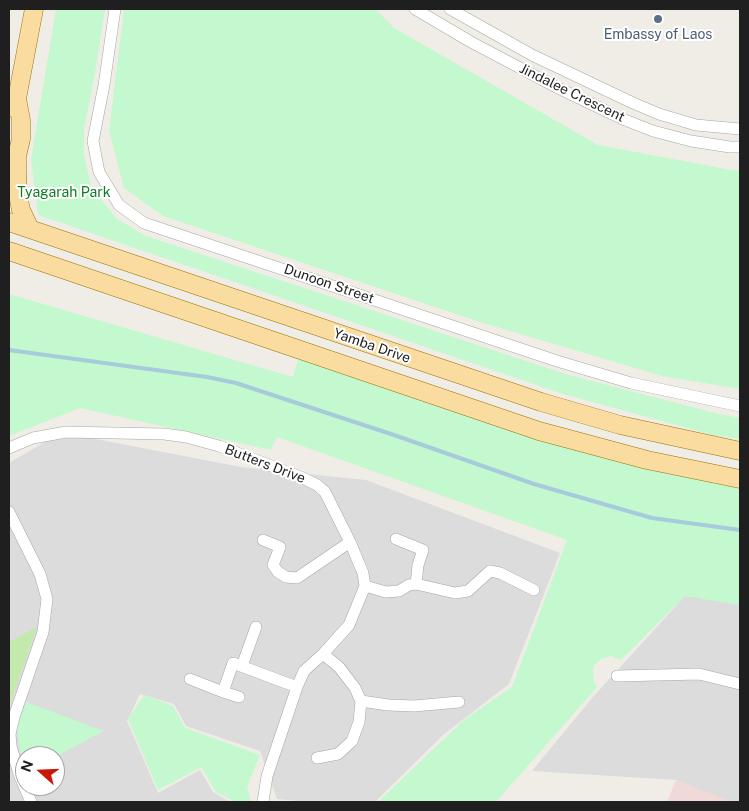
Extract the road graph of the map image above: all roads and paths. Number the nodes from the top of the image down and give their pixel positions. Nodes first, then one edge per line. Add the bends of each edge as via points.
1 (34, 9) edge
2 (115, 9) edge
3 (415, 9) edge
4 (450, 9) edge
5 (17, 99) junction
6 (740, 128) edge
7 (9, 132) edge
8 (740, 147) edge
9 (9, 222) edge
10 (30, 229) junction
11 (9, 250) edge
12 (9, 263) edge
13 (61, 269) junction
14 (740, 406) edge
15 (9, 448) edge
16 (740, 451) edge
17 (740, 479) edge
18 (9, 512) edge
19 (396, 539) dead end
20 (264, 540) dead end
21 (350, 542) junction
22 (416, 584) junction
23 (365, 586) junction
24 (534, 590) dead end
25 (256, 627) dead end
26 (323, 654) junction
27 (242, 666) junction
28 (617, 676) dead end
29 (190, 679) dead end
30 (740, 684) edge
31 (296, 687) junction
32 (223, 692) junction
33 (239, 697) dead end
34 (361, 701) junction
35 (460, 702) dead end
36 (317, 758) dead end
37 (31, 802) edge
38 (263, 802) edge

1 - 5 main road
2 - 14 street, Dunoon Street via 93,141 99,172 118,205 144,223 557,361 631,383
3 - 8 street, Jindalee Crescent via 556,87 625,120 691,141
4 - 6 street, Jindalee Crescent via 532,55 642,107 696,125
5 - 7 main road
5 - 10 main road via 21,120 16,172 18,195 20,210
9 - 10 main road, Yamba Drive
10 - 16 main road, Yamba Drive via 549,405 620,425
11 - 13 main road, Yamba Drive
12 - 13 main road
13 - 17 main road, Yamba Drive via 539,431 639,458
15 - 21 street, Butters Drive via 33,438 66,432 164,434 219,446 317,485 325,492
18 - 37 street via 40,574 47,599 43,632 10,734 14,756
19 - 22 street via 423,550
20 - 21 street via 280,547 273,565 278,572 297,578
21 - 23 street, Butters Drive
22 - 23 street via 400,591 386,592
22 - 24 street via 455,593 468,591 490,571
23 - 26 street via 349,625
25 - 27 street
26 - 31 street via 304,671
26 - 34 street via 355,688
27 - 31 street
27 - 32 street via 233,663
28 - 30 street via 699,674
29 - 32 street
31 - 38 street via 267,776
32 - 33 street
34 - 35 street via 414,706
34 - 36 street via 359,722 352,741 338,754

